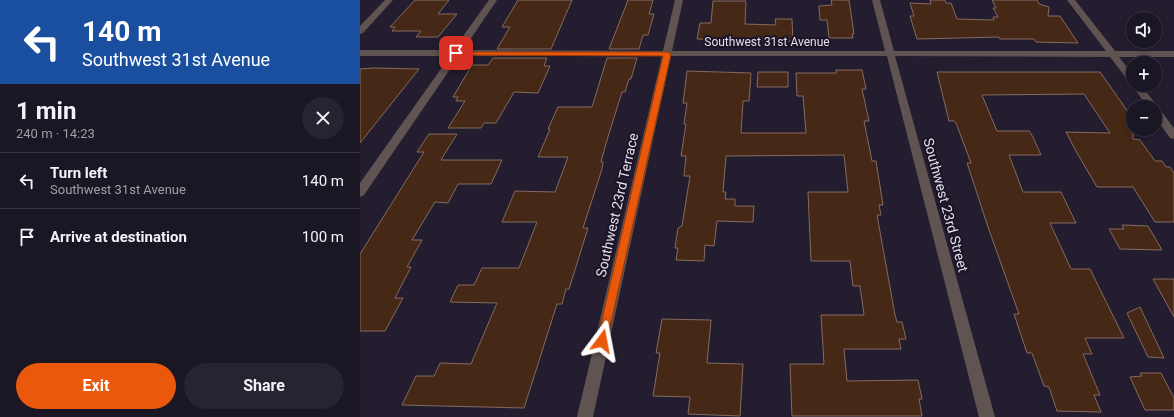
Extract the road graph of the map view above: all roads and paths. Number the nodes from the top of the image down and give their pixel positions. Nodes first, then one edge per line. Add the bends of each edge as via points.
1 (389, 0) edge
2 (493, 0) edge
3 (679, 0) edge
4 (876, 0) edge
5 (1071, 0) edge
6 (360, 31) edge
7 (360, 53) edge
8 (456, 53) junction
9 (667, 54) junction
10 (890, 54) junction
11 (1113, 54) junction
12 (1174, 54) edge
13 (1126, 72) edge
14 (1141, 92) edge
15 (1148, 100) edge
16 (1162, 119) edge
17 (1174, 135) edge
18 (360, 192) edge
19 (585, 417) edge
20 (987, 417) edge

1 - 6 street
2 - 8 street
3 - 9 street, Southwest 23rd Terrace
4 - 10 street, Southwest 23rd Street
5 - 11 street
7 - 8 street, Southwest 31st Avenue
8 - 9 street, Southwest 31st Avenue
8 - 18 street
9 - 10 street, Southwest 31st Avenue
9 - 19 street, Southwest 23rd Terrace
10 - 11 street, Southwest 31st Avenue
10 - 20 street, Southwest 23rd Street
11 - 12 street, Southwest 31st Avenue
11 - 13 street
14 - 15 street
16 - 17 street

